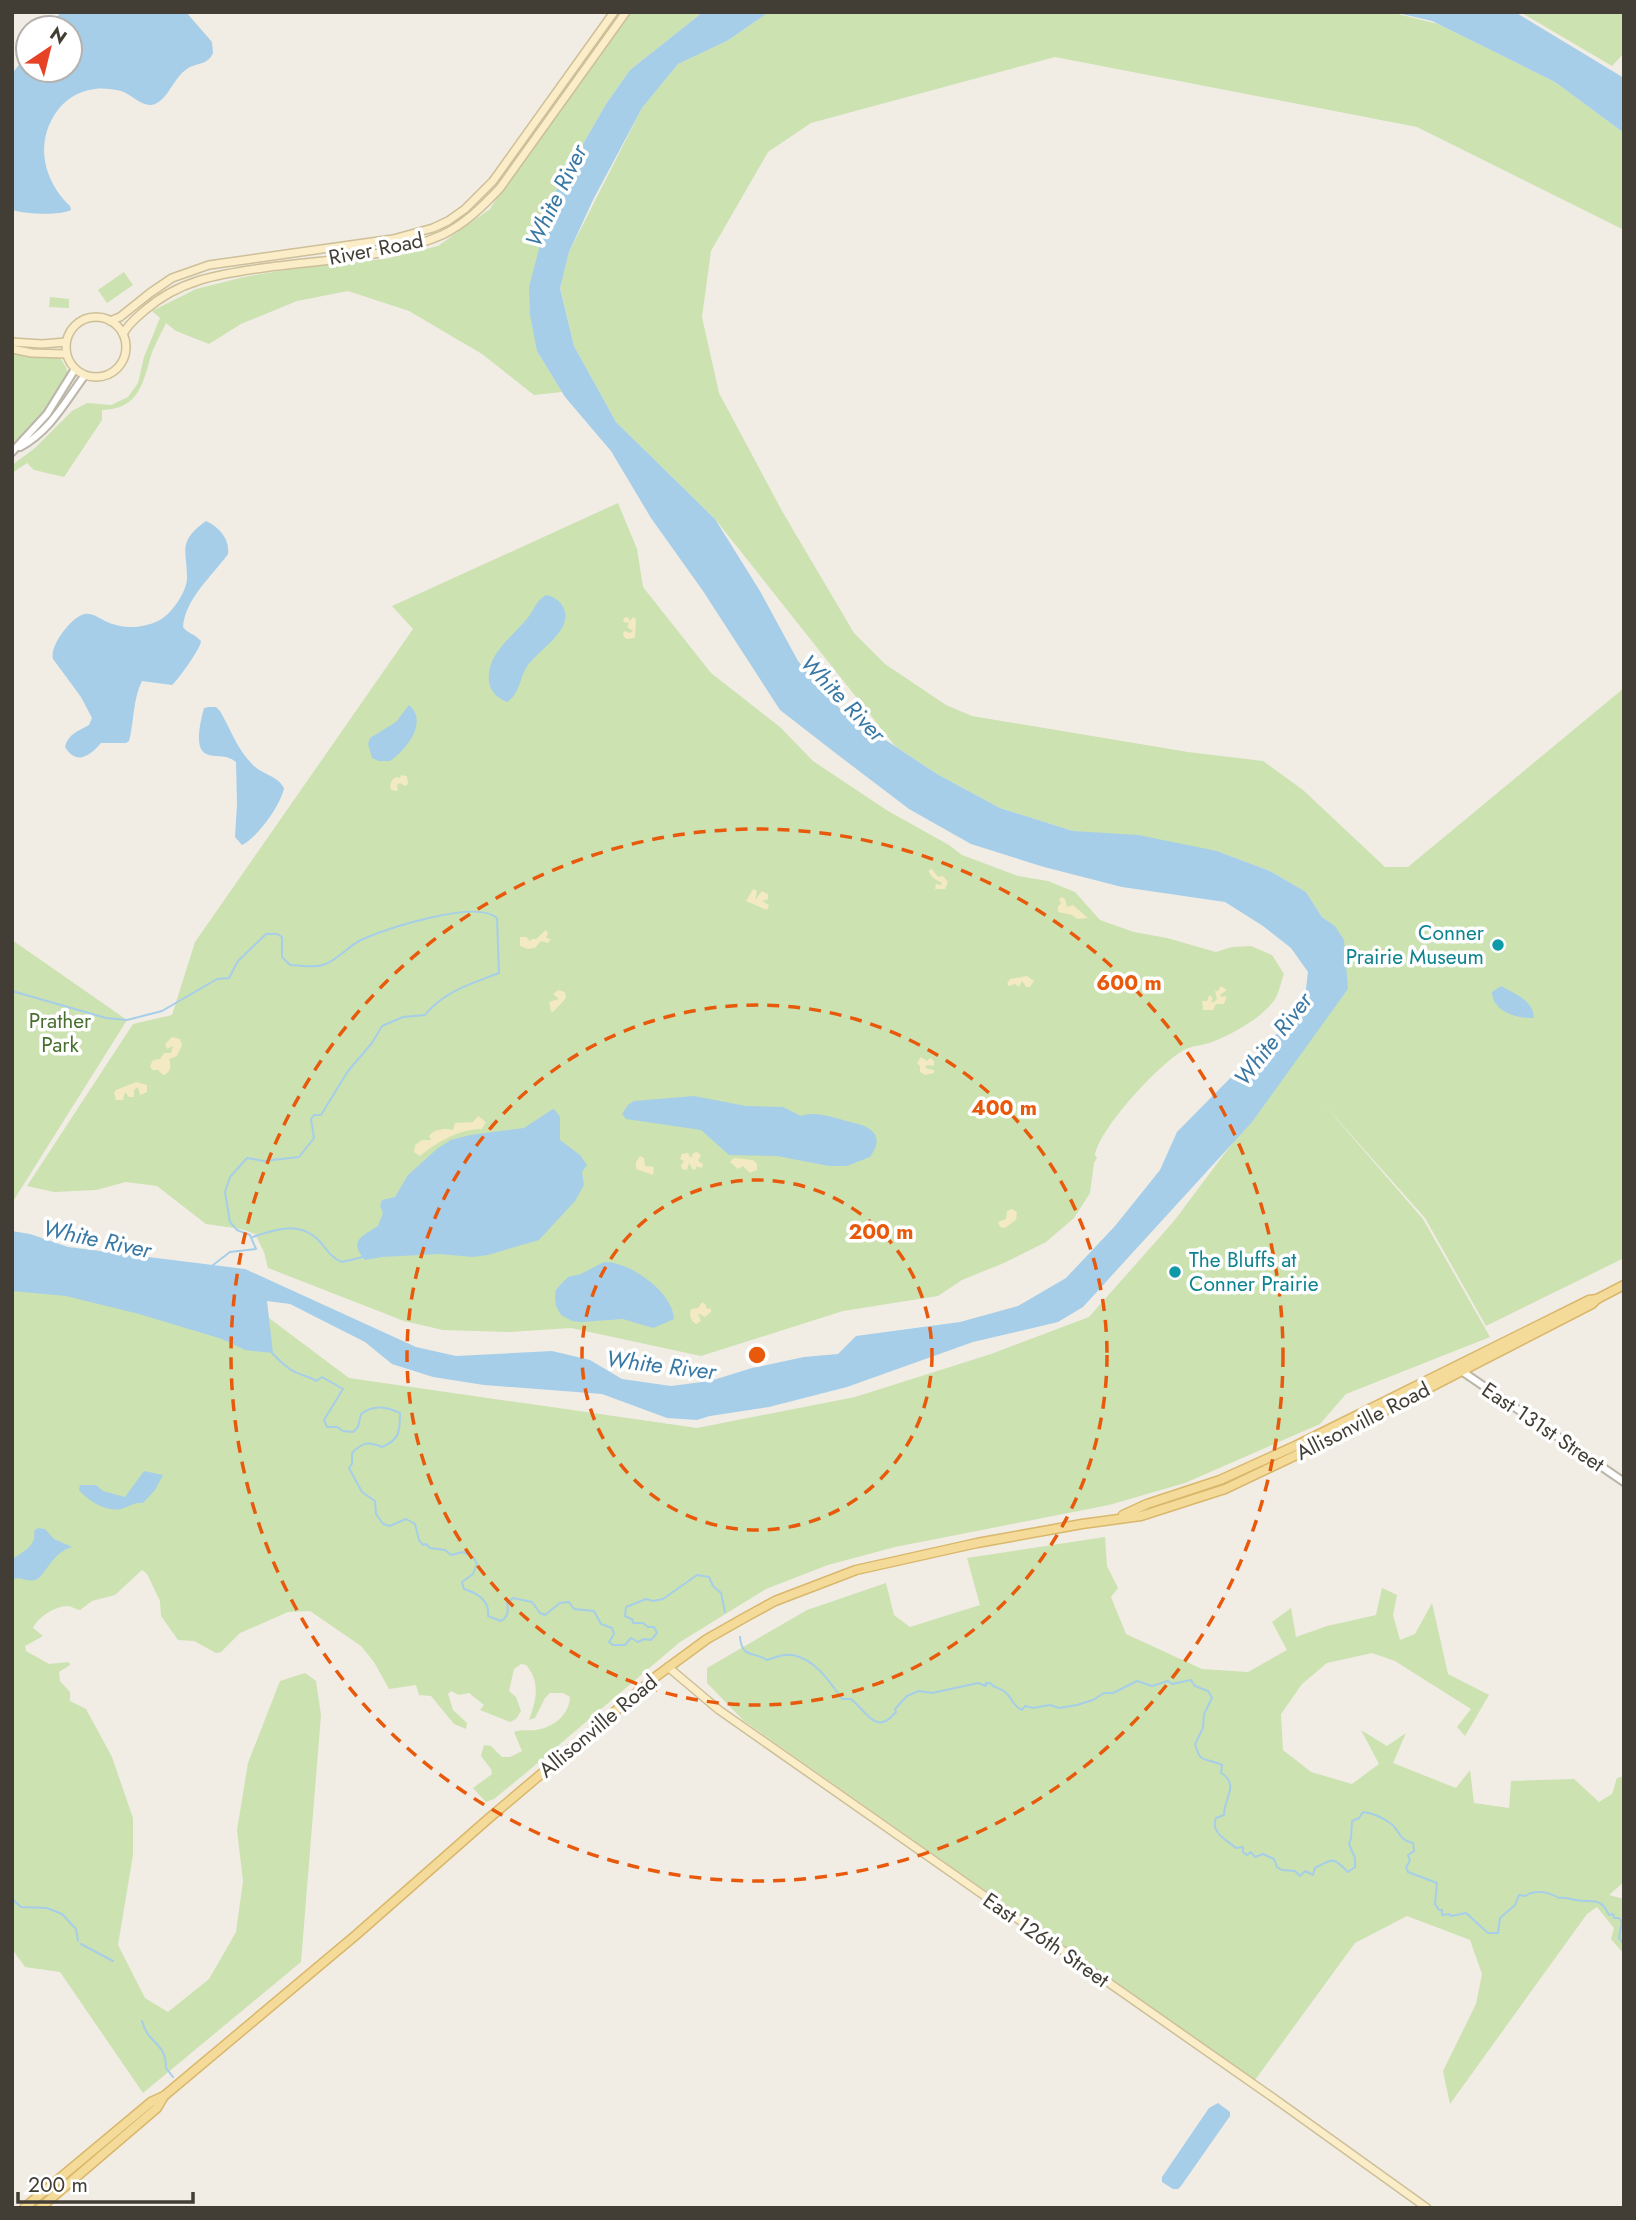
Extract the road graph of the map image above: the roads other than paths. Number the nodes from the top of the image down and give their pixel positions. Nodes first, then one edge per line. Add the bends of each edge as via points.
1 (614, 12) edge
2 (626, 12) edge
3 (110, 321) junction
4 (123, 334) junction
5 (12, 342) edge
6 (66, 342) junction
7 (12, 349) edge
8 (66, 354) junction
9 (75, 369) junction
10 (85, 375) junction
11 (13, 451) edge
12 (1624, 1285) edge
13 (1597, 1298) junction
14 (1463, 1372) junction
15 (1624, 1482) edge
16 (1118, 1518) junction
17 (668, 1668) junction
18 (164, 2096) junction
19 (24, 2208) edge
20 (40, 2208) edge
21 (1427, 2208) edge

1 - 3 main road, River Road via 493,181 448,221 408,237 195,270 162,285
2 - 4 main road, River Road via 500,188 459,225 402,248 207,277 166,294
3 - 4 main road
3 - 6 main road via 100,317 83,320
4 - 10 main road via 126,351 119,366 104,376
5 - 6 main road
6 - 8 main road
7 - 8 main road
8 - 9 main road
9 - 10 main road
9 - 11 street via 43,419
10 - 11 street via 54,419
12 - 13 main road, Allisonville Road
13 - 14 main road, Allisonville Road
13 - 16 main road, Allisonville Road via 1295,1446
14 - 15 street, East 131st Street
14 - 16 main road, Allisonville Road via 1225,1489 1141,1516
16 - 17 main road, Allisonville Road via 893,1560 835,1577 775,1601 707,1639
17 - 18 main road, Allisonville Road
17 - 21 main road, East 126th Street via 719,1710
18 - 19 main road, Allisonville Road
18 - 20 main road, Allisonville Road via 157,2108

